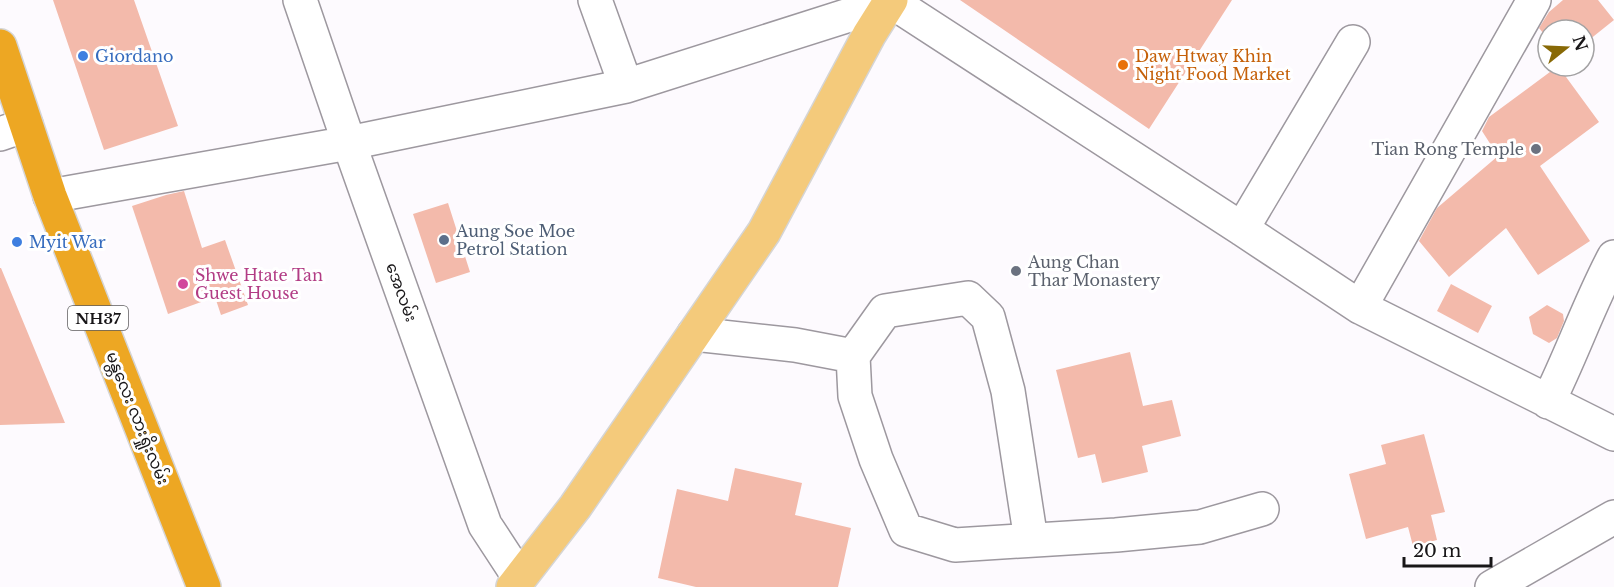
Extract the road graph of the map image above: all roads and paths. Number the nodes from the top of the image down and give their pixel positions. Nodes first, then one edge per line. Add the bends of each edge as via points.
1 (300, 0) edge
2 (595, 0) edge
3 (1534, 0) edge
4 (890, 1) edge
5 (1353, 42) dead end
6 (0, 46) edge
7 (626, 86) junction
8 (13, 130) edge
9 (349, 143) junction
10 (50, 196) junction
11 (1242, 228) junction
12 (1614, 256) edge
13 (1360, 307) junction
14 (694, 334) junction
15 (853, 356) junction
16 (1548, 402) junction
17 (1614, 435) edge
18 (1262, 509) dead end
19 (1614, 517) edge
20 (1031, 540) junction
21 (516, 582) edge
22 (204, 587) edge
23 (1492, 587) edge

1 - 9 street, အေလမ်း
2 - 7 street
3 - 13 street
4 - 7 street
4 - 11 street
4 - 14 main road via 764,232
5 - 11 street
6 - 8 highway, မန္တလေး လားရှိုးလမ်း / NH37
7 - 9 street
8 - 10 highway, မန္တလေး လားရှိုးလမ်း / NH37
9 - 10 street
9 - 21 street, အေလမ်း via 485,525
10 - 22 highway, မန္တလေး လားရှိုးလမ်း / NH37
11 - 13 street
12 - 16 street
13 - 16 street
14 - 15 street
14 - 21 main road via 575,507
15 - 20 street via 855,396 906,530 955,545
15 - 20 street via 885,311 968,298 988,317 1008,391
16 - 17 street
18 - 20 street via 1200,527
19 - 23 street

